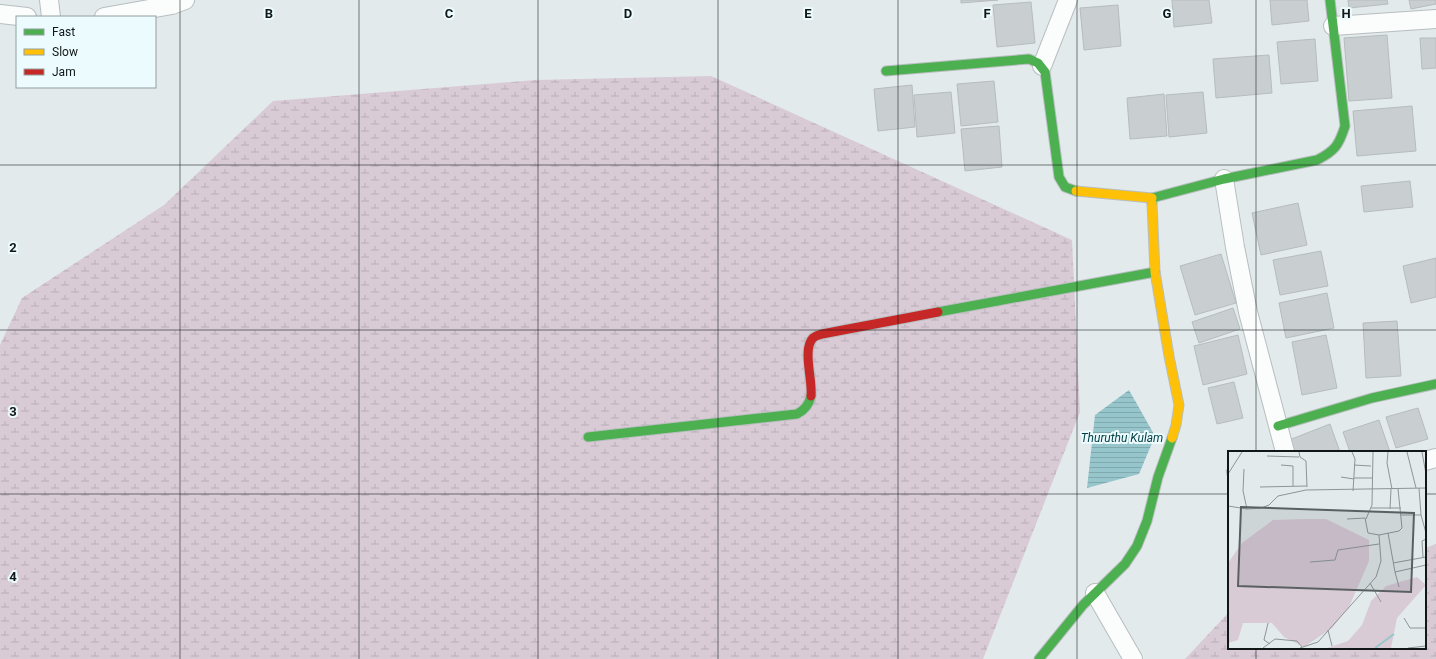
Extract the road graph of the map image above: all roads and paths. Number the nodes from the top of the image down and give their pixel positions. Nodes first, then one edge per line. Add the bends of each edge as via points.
1 (49, 0) edge
2 (185, 0) edge
3 (1068, 0) edge
4 (1330, 0) edge
5 (0, 14) edge
6 (18, 16) edge
7 (51, 16) edge
8 (110, 16) edge
9 (1436, 19) edge
10 (1334, 26) junction
11 (1042, 66) junction
12 (886, 71) dead end
13 (1224, 179) junction
14 (1152, 198) junction
15 (1155, 272) junction
16 (1436, 384) edge
17 (1278, 426) junction
18 (588, 437) dead end
19 (1286, 451) edge
20 (1436, 458) edge
21 (1426, 461) edge
22 (1095, 594) junction
23 (1039, 659) edge
24 (1133, 659) edge

1 - 7 street
2 - 8 street via 172,5
3 - 11 street
4 - 10 street
5 - 6 street
9 - 10 street
10 - 13 street via 1344,126 1340,141 1331,153 1317,160
11 - 12 street via 1037,61 1029,59
11 - 14 street via 1045,72 1061,184 1066,189 1076,191
13 - 14 street
13 - 17 street via 1248,312
14 - 15 street
15 - 18 street via 822,334 813,339 809,347 812,393 810,402 797,414
15 - 22 street via 1179,405 1176,426 1137,546 1125,564
16 - 17 street via 1372,398
17 - 19 street
20 - 21 street
22 - 23 street via 1061,630
22 - 24 street

